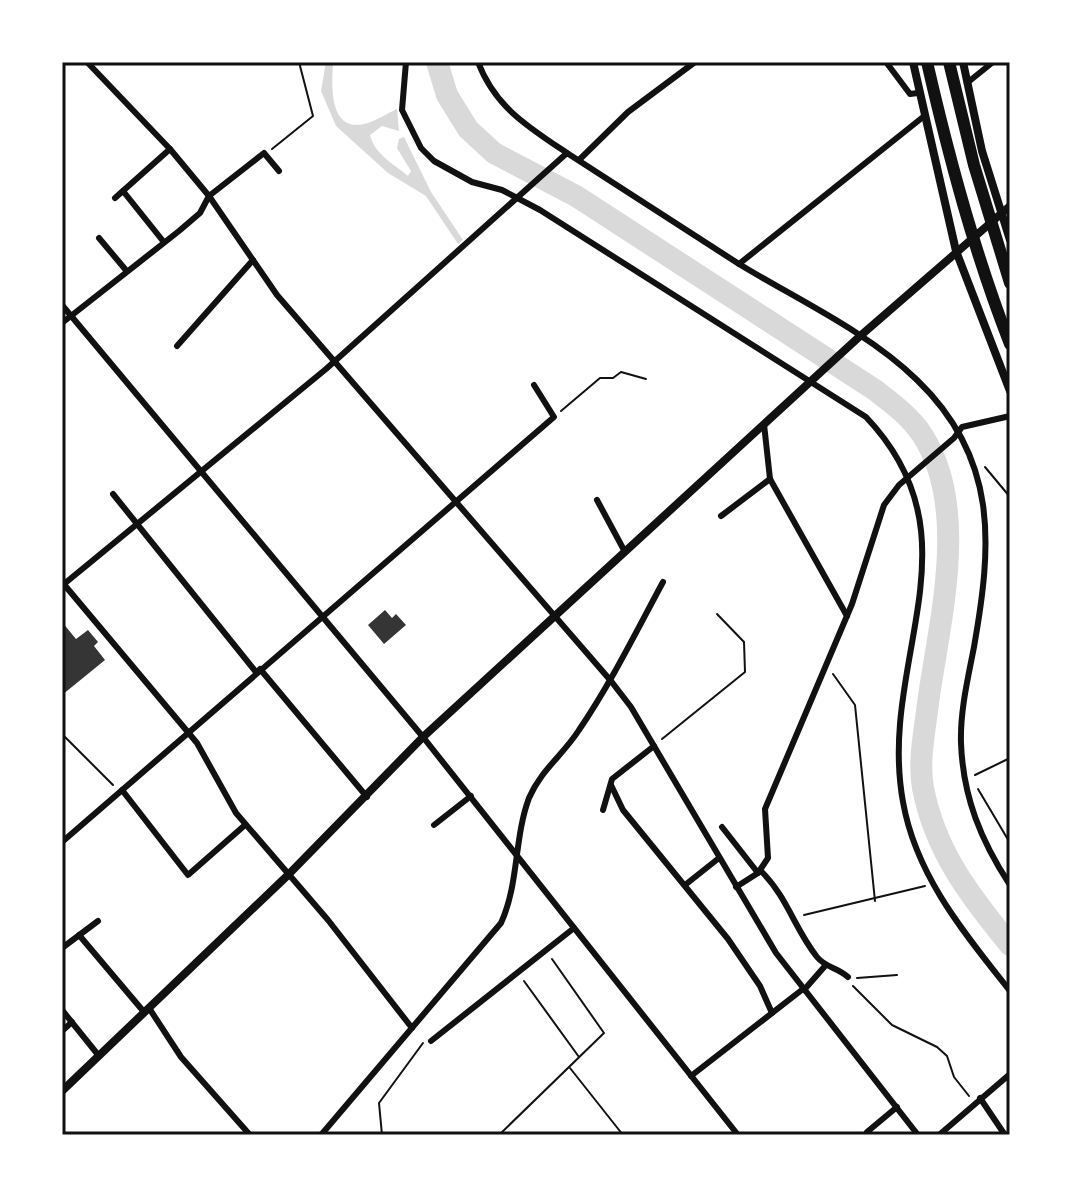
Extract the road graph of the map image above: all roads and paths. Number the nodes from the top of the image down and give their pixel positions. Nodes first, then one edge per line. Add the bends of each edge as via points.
1 (87, 62) edge
2 (299, 62) edge
3 (406, 62) edge
4 (478, 62) edge
5 (695, 62) edge
6 (886, 62) edge
7 (913, 62) edge
8 (927, 62) edge
9 (949, 62) edge
10 (963, 62) edge
11 (993, 62) edge
12 (967, 83) junction
13 (918, 93) junction
14 (923, 117) junction
15 (170, 149) junction
16 (265, 154) junction
17 (565, 156) junction
18 (579, 160) junction
19 (279, 171) dead end
20 (123, 191) junction
21 (209, 196) junction
22 (522, 196) junction
23 (115, 198) dead end
24 (1010, 206) edge
25 (1002, 214) junction
26 (99, 238) dead end
27 (1010, 240) edge
28 (163, 241) junction
29 (956, 251) junction
30 (253, 260) junction
31 (739, 264) junction
32 (125, 269) junction
33 (1010, 283) edge
34 (62, 305) edge
35 (71, 316) junction
36 (62, 323) edge
37 (857, 339) junction
38 (1010, 344) edge
39 (177, 346) dead end
40 (335, 361) junction
41 (646, 379) dead end
42 (811, 381) junction
43 (534, 385) dead end
44 (1010, 391) edge
45 (1010, 416) edge
46 (554, 417) junction
47 (764, 424) junction
48 (956, 436) junction
49 (202, 472) junction
50 (910, 476) junction
51 (770, 479) junction
52 (113, 494) dead end
53 (456, 500) junction
54 (597, 500) dead end
55 (721, 516) dead end
56 (137, 524) junction
57 (625, 552) junction
58 (663, 582) dead end
59 (63, 583) edge
60 (717, 614) dead end
61 (556, 615) junction
62 (322, 616) junction
63 (847, 616) junction
64 (258, 670) junction
65 (826, 671) junction
66 (611, 681) junction
67 (187, 731) junction
68 (62, 734) edge
69 (423, 737) junction
70 (654, 746) junction
71 (1010, 758) edge
72 (611, 785) junction
73 (121, 791) junction
74 (471, 796) junction
75 (367, 797) junction
76 (603, 810) dead end
77 (245, 825) junction
78 (434, 825) dead end
79 (722, 827) dead end
80 (62, 842) edge
81 (1010, 843) edge
82 (517, 853) junction
83 (719, 858) junction
84 (760, 872) junction
85 (288, 875) junction
86 (933, 883) junction
87 (685, 885) junction
88 (1010, 885) edge
89 (736, 887) junction
90 (875, 901) junction
91 (795, 917) junction
92 (98, 921) dead end
93 (574, 928) junction
94 (79, 935) junction
95 (62, 948) edge
96 (546, 950) junction
97 (825, 966) junction
98 (518, 973) junction
99 (897, 975) dead end
100 (848, 977) junction
101 (804, 990) junction
102 (1010, 991) edge
103 (62, 1010) edge
104 (147, 1010) junction
105 (772, 1013) junction
106 (72, 1022) junction
107 (412, 1028) junction
108 (62, 1031) edge
109 (431, 1041) joint
110 (99, 1056) junction
111 (580, 1058) junction
112 (570, 1067) junction
113 (1010, 1074) edge
114 (691, 1076) junction
115 (62, 1091) edge
116 (978, 1101) junction
117 (897, 1107) junction
118 (867, 1132) dead end
119 (621, 1134) edge
120 (250, 1135) edge
121 (321, 1135) edge
122 (382, 1135) edge
123 (499, 1135) edge
124 (738, 1135) edge
125 (918, 1135) edge
126 (939, 1135) edge
127 (1005, 1135) edge

1 - 15 street
2 - 16 path via 313,116
3 - 22 street via 402,110 421,148 448,170
4 - 17 street via 501,105
5 - 18 street via 628,112
6 - 13 street via 910,94
7 - 13 street
8 - 38 highway via 953,174
9 - 33 highway
10 - 12 street
11 - 12 street
12 - 25 street
13 - 14 street
14 - 29 street
14 - 31 street
15 - 20 street
15 - 21 street
16 - 19 street
16 - 21 street
17 - 18 street
17 - 22 street
18 - 31 street
20 - 23 street
20 - 28 street
21 - 28 street via 200,213
21 - 30 street
22 - 40 street
22 - 42 street
24 - 25 street
25 - 27 street
25 - 29 street
26 - 32 street
28 - 32 street
29 - 37 street
29 - 44 street
30 - 39 street
30 - 40 street
31 - 37 street
32 - 35 street
34 - 35 street
35 - 36 street
35 - 49 street
37 - 42 street
37 - 48 street via 918,381
40 - 49 street
40 - 53 street
41 - 46 path via 621,372 600,378
42 - 47 street
42 - 50 street via 866,417
43 - 46 street
45 - 48 street via 967,424
46 - 53 street
47 - 51 street
47 - 57 street
48 - 50 street
48 - 88 street via 980,488 988,559 966,686 964,781 979,831
49 - 56 street
49 - 62 street
50 - 63 street via 884,505
50 - 86 street via 923,537 923,580 899,712 897,758 903,804
51 - 55 street
51 - 63 street
52 - 56 street
53 - 61 street
53 - 62 street
54 - 57 street
56 - 59 street
56 - 64 street
57 - 61 street
58 - 66 street
59 - 67 street
60 - 70 path via 744,642 745,672
61 - 66 street
61 - 69 street
62 - 64 street
62 - 69 street
63 - 65 street
64 - 67 street
64 - 75 street
65 - 84 street via 765,809 768,858
65 - 90 path via 836,676 855,705
66 - 70 street
66 - 82 street via 572,740 543,771 529,800
67 - 73 street
67 - 77 street
68 - 73 path
69 - 74 street
69 - 75 street
70 - 72 street
70 - 83 street
71 - 81 path via 974,776
72 - 76 street
72 - 87 street via 623,810
73 - 77 street via 188,875
73 - 80 street
74 - 78 street
74 - 82 street
75 - 85 street
77 - 85 street
79 - 84 street
82 - 93 street
82 - 107 street via 501,923
83 - 87 street
83 - 89 street
84 - 89 street
84 - 91 street
85 - 104 street
85 - 107 street
86 - 90 path
86 - 102 street
87 - 105 street via 760,986
89 - 101 street
90 - 91 path
91 - 97 street
92 - 94 street
93 - 96 street
93 - 114 street
94 - 95 street
94 - 104 street
96 - 98 street
96 - 111 path via 604,1033
97 - 100 street
97 - 101 street
98 - 109 street
98 - 111 path
99 - 100 path
100 - 116 path via 883,1018 947,1056 954,1077
101 - 105 street
101 - 117 street
103 - 106 street
104 - 110 street
104 - 120 street
105 - 114 street
106 - 108 street
106 - 110 street
107 - 121 street
109 - 122 path via 426,1039 379,1103
110 - 115 street
111 - 112 path
112 - 119 path
112 - 123 path
113 - 116 street
114 - 124 street
116 - 126 street
116 - 127 street
117 - 118 street
117 - 125 street

